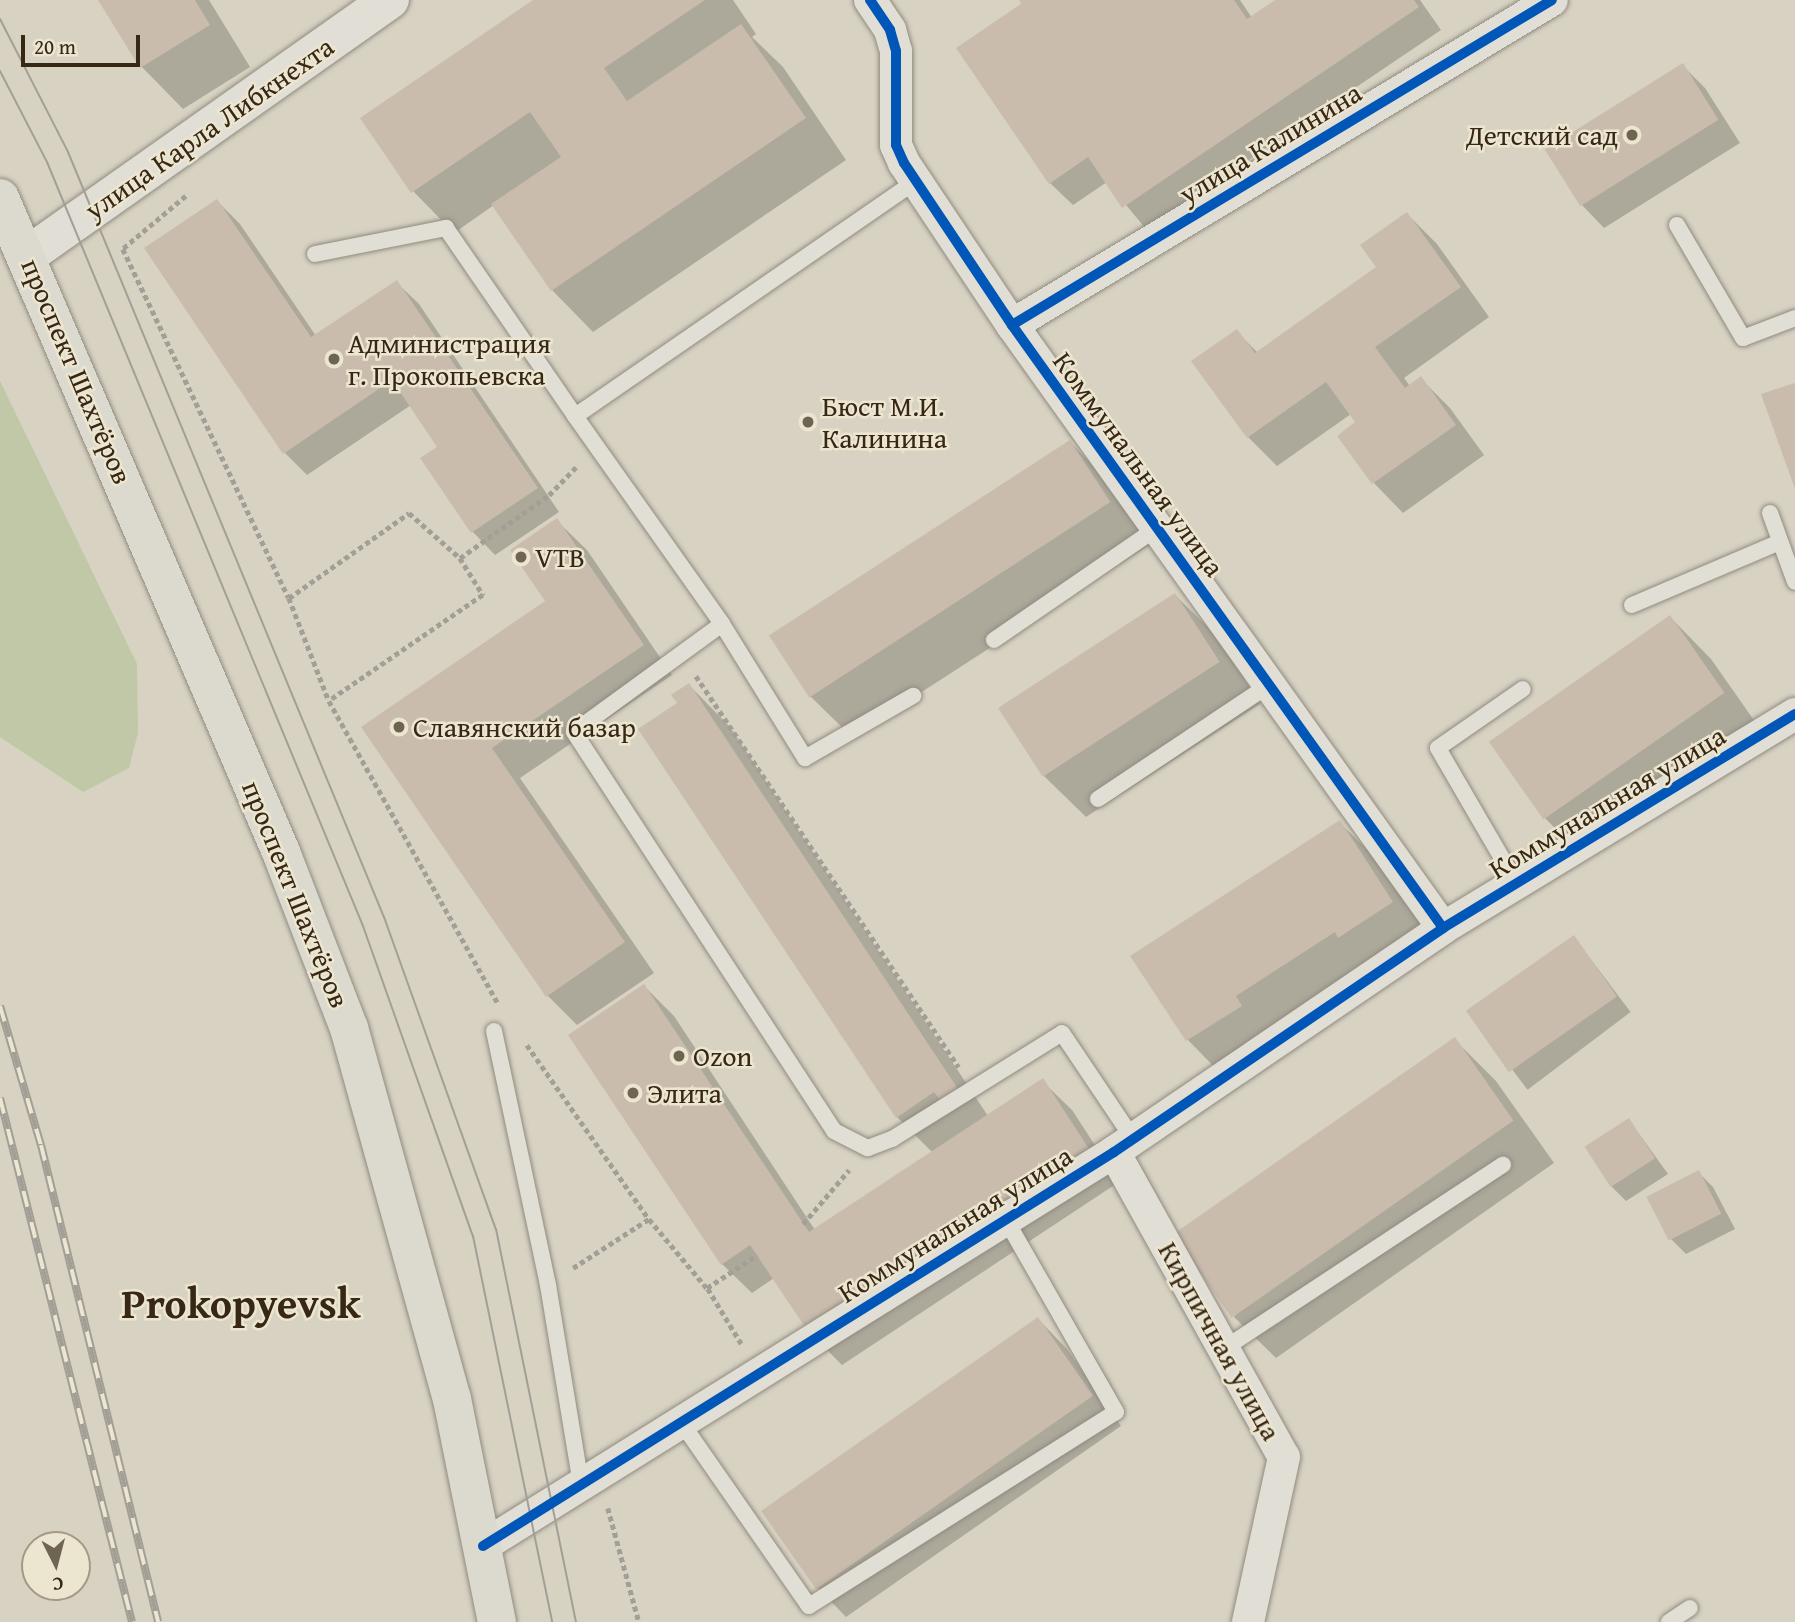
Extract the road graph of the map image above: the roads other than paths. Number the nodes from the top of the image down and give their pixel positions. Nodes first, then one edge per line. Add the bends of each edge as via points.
1 (390, 0) edge
2 (870, 0) edge
3 (1552, 0) edge
4 (916, 181) junction
5 (0, 198) edge
6 (1677, 225) dead end
7 (315, 254) dead end
8 (28, 255) junction
9 (1795, 318) edge
10 (1012, 325) junction
11 (575, 416) junction
12 (1770, 513) dead end
13 (1157, 528) junction
14 (1780, 542) junction
15 (1795, 582) edge
16 (1632, 605) dead end
17 (722, 624) junction
18 (994, 640) dead end
19 (1269, 685) junction
20 (1523, 689) dead end
21 (913, 696) dead end
22 (1795, 714) edge
23 (1098, 799) dead end
24 (1517, 884) junction
25 (1443, 928) junction
26 (494, 1031) dead end
27 (1123, 1145) junction
28 (1503, 1165) dead end
29 (1006, 1220) junction
30 (1226, 1348) junction
31 (681, 1422) junction
32 (581, 1485) junction
33 (483, 1546) junction
34 (1690, 1608) dead end
35 (497, 1622) edge
36 (1248, 1622) edge
37 (1669, 1622) edge

1 - 8 street, улица Карла Либкнехта
2 - 4 street, Коммунальная улица via 890,30 896,51 896,145
3 - 10 street, улица Калинина
4 - 10 street, Коммунальная улица
4 - 11 lane
5 - 8 main road, проспект Шахтёров
6 - 9 lane via 1743,338
7 - 11 lane via 446,228
8 - 33 main road, проспект Шахтёров via 281,852 349,1028 452,1399
10 - 13 street, Коммунальная улица
11 - 17 lane via 594,449
12 - 14 lane
13 - 18 lane
13 - 19 street, Коммунальная улица
14 - 15 lane
14 - 16 lane
17 - 21 lane via 805,758
17 - 27 lane via 574,732 834,1131 868,1148 892,1139 1062,1032
19 - 23 lane
19 - 25 street, Коммунальная улица
20 - 24 lane via 1438,748
22 - 24 street, Коммунальная улица
24 - 25 street, Коммунальная улица
25 - 27 street, Коммунальная улица
26 - 32 lane via 548,1285
27 - 29 street, Коммунальная улица
27 - 30 street, Кирпичная улица
28 - 30 lane
29 - 31 street, Коммунальная улица
29 - 31 lane via 1116,1412 809,1606
30 - 36 street, Кирпичная улица via 1284,1457
31 - 32 street, Коммунальная улица
32 - 33 street, Коммунальная улица
33 - 35 main road, проспект Шахтёров
34 - 37 lane

